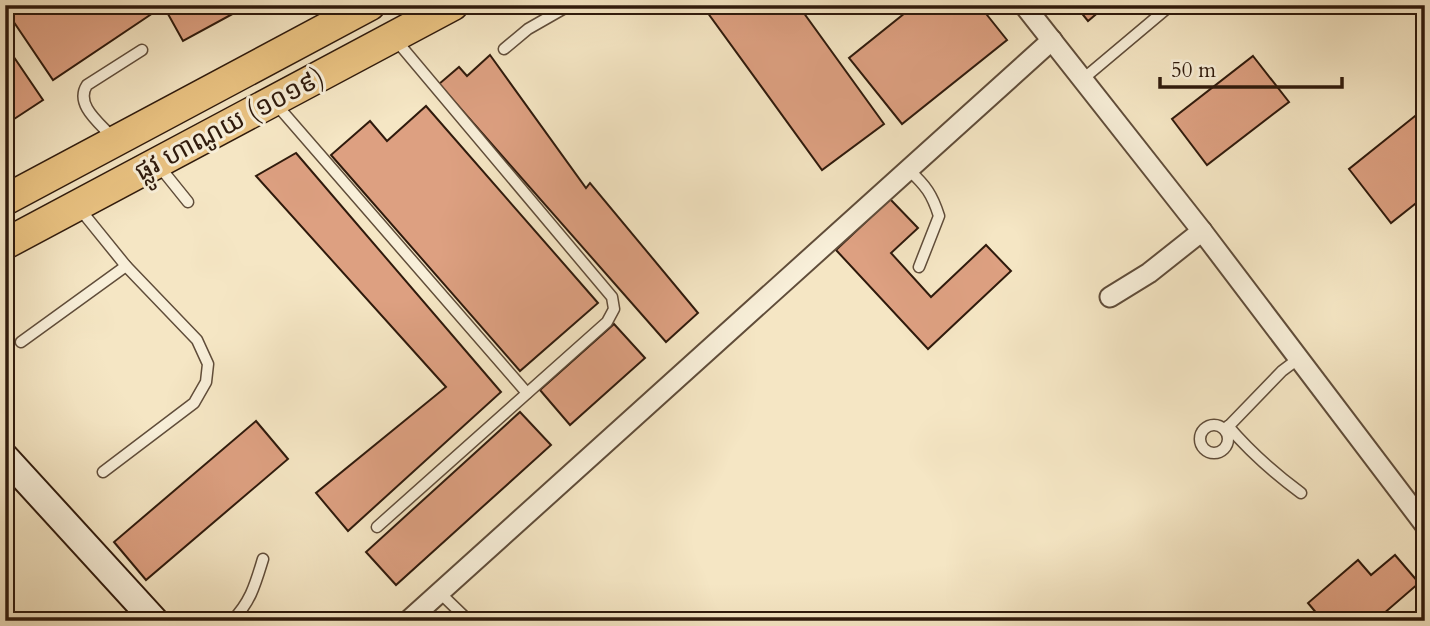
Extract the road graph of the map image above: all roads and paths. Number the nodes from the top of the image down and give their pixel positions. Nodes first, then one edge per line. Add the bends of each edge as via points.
1 (370, 5) edge
2 (453, 5) edge
3 (570, 5) edge
4 (1024, 5) edge
5 (1171, 5) edge
6 (393, 37) junction
7 (1052, 40) junction
8 (504, 49) dead end
9 (142, 50) dead end
10 (1083, 79) junction
11 (273, 101) junction
12 (116, 141) junction
13 (156, 163) junction
14 (909, 170) junction
15 (5, 200) edge
16 (188, 202) dead end
17 (77, 206) junction
18 (1202, 231) junction
19 (5, 244) edge
20 (126, 266) junction
21 (919, 267) dead end
22 (1110, 297) dead end
23 (21, 342) dead end
24 (1298, 359) junction
25 (527, 393) junction
26 (8, 464) edge
27 (103, 472) dead end
28 (1301, 494) dead end
29 (1425, 525) edge
30 (377, 527) dead end
31 (263, 559) dead end
32 (439, 592) junction
33 (155, 621) edge
34 (232, 621) edge
35 (408, 621) edge
36 (469, 621) edge

1 - 12 main road, ផ្លូវ ហាណូយ (១០១៩)
2 - 6 main road, ផ្លូវ ហាណូយ (១០១៩)
3 - 8 lane
4 - 7 street
5 - 10 lane
6 - 11 main road, ផ្លូវ ហាណូយ (១០១៩)
6 - 25 lane via 612,297 614,309 607,322
7 - 10 street
7 - 14 street
9 - 12 lane via 83,91 87,110
10 - 18 street
11 - 13 main road, ផ្លូវ ហាណូយ (១០១៩)
11 - 25 lane
12 - 15 main road, ផ្លូវ ហាណូយ (១០១៩)
13 - 16 lane
13 - 17 main road, ផ្លូវ ហាណូយ (១០១៩)
14 - 21 lane via 933,198 939,216
14 - 32 street
17 - 19 main road, ផ្លូវ ហាណូយ (១០១៩)
17 - 20 lane
18 - 22 street
18 - 24 street
20 - 23 lane
20 - 27 lane via 197,340 208,365 206,382 194,403
24 - 28 lane via 1227,428
24 - 29 street
25 - 30 lane
26 - 33 street
31 - 34 lane via 247,603
32 - 35 street
32 - 36 lane

